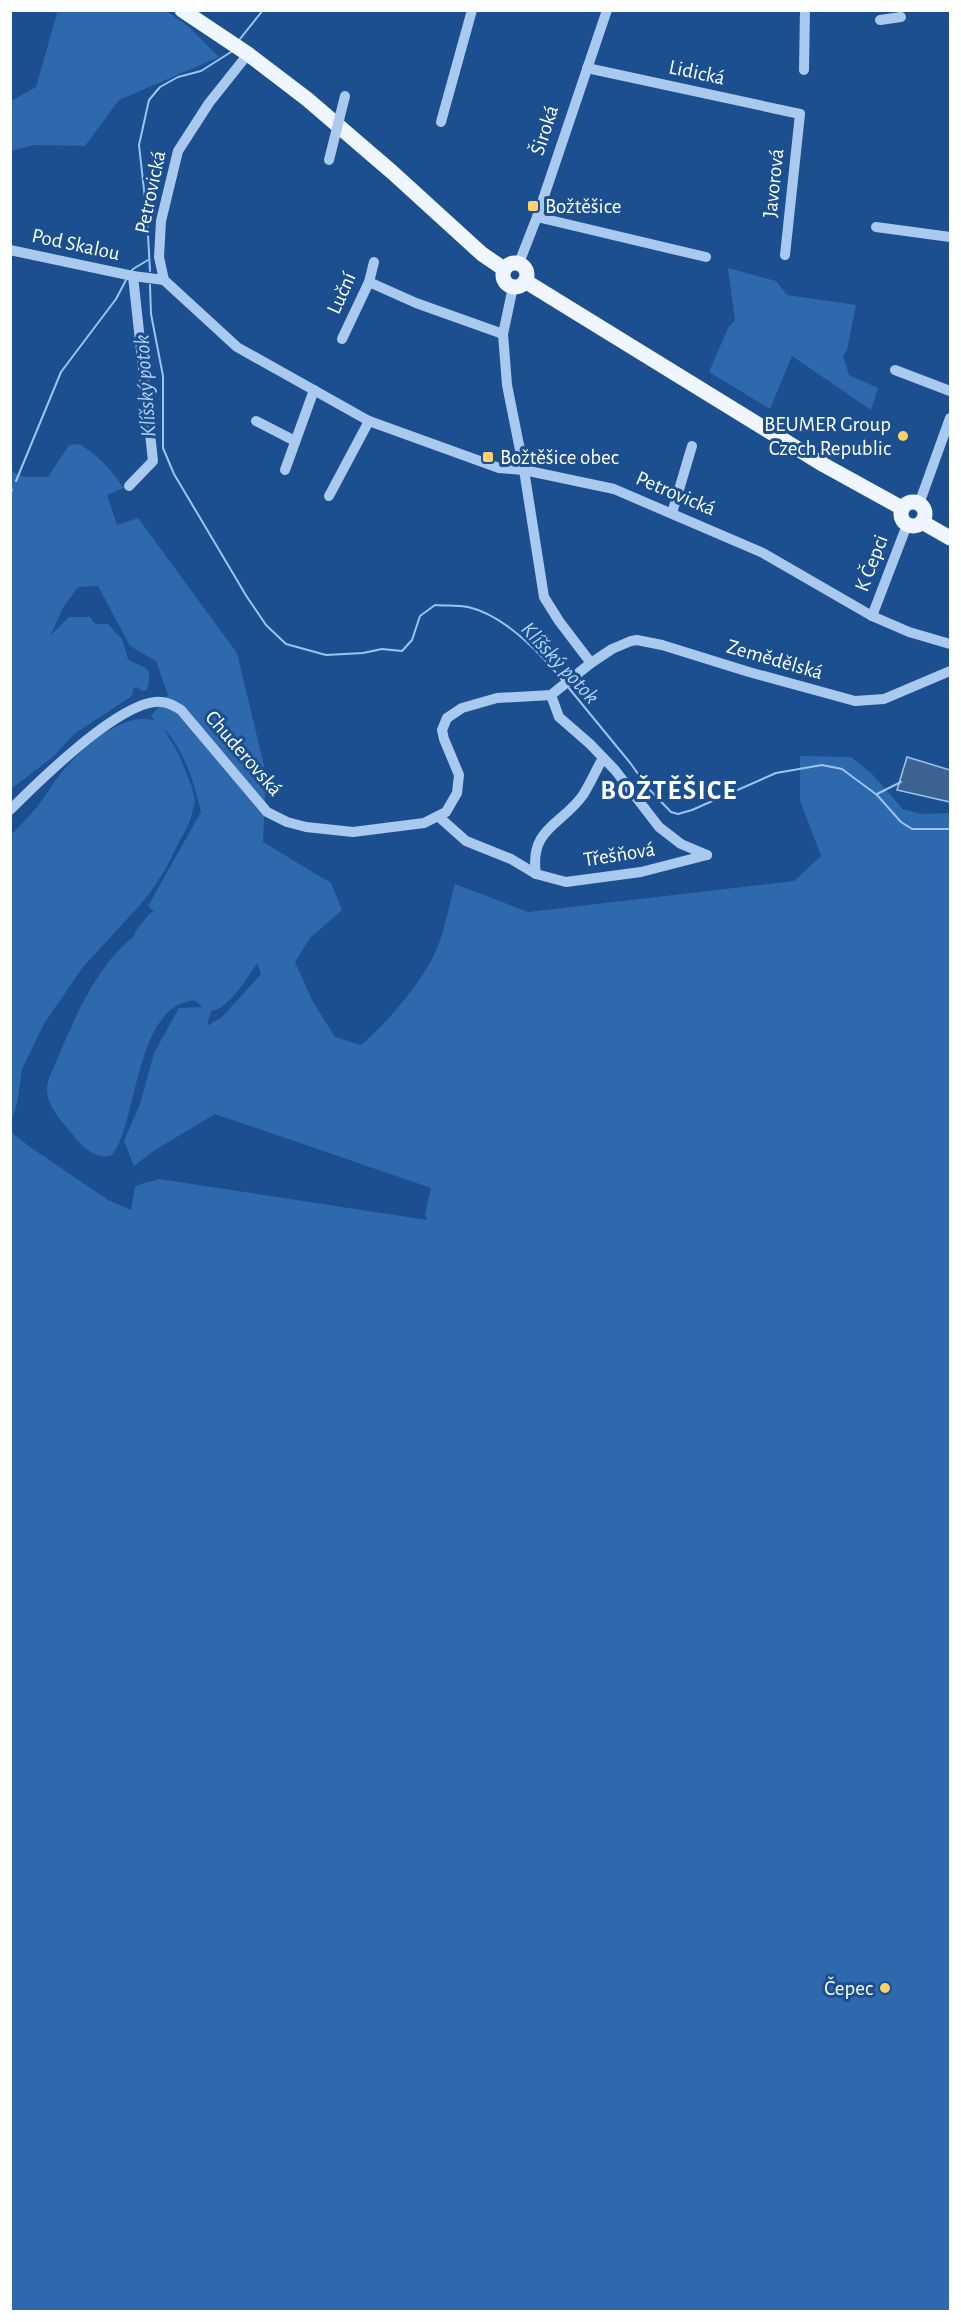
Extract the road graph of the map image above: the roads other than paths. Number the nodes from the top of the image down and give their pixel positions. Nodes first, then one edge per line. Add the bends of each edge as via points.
1 (182, 10) edge
2 (472, 10) edge
3 (607, 10) edge
4 (805, 10) edge
5 (248, 54) junction
6 (586, 68) junction
7 (804, 70) dead end
8 (345, 96) dead end
9 (800, 114) joint
10 (441, 123) dead end
11 (329, 160) dead end
12 (537, 217) junction
13 (876, 227) dead end
14 (951, 237) edge
15 (10, 250) edge
16 (784, 255) dead end
17 (706, 257) dead end
18 (375, 262) dead end
19 (519, 263) junction
20 (504, 269) junction
21 (129, 276) junction
22 (164, 280) junction
23 (369, 282) junction
24 (519, 284) junction
25 (503, 334) junction
26 (342, 339) dead end
27 (895, 370) dead end
28 (314, 390) junction
29 (951, 391) edge
30 (951, 418) edge
31 (369, 421) junction
32 (256, 422) dead end
33 (295, 441) junction
34 (692, 446) dead end
35 (285, 470) dead end
36 (524, 470) junction
37 (129, 486) dead end
38 (329, 496) dead end
39 (919, 504) junction
40 (902, 508) junction
41 (672, 513) junction
42 (914, 523) junction
43 (951, 538) edge
44 (872, 616) junction
45 (951, 644) edge
46 (591, 663) junction
47 (951, 671) edge
48 (551, 695) junction
49 (603, 758) junction
50 (10, 810) edge
51 (439, 817) junction
52 (536, 874) junction

1 - 5 main road
2 - 10 street
3 - 6 street, Široká
4 - 7 street
5 - 20 main road via 307,99 482,254
5 - 22 street, Petrovická via 178,151 161,221 159,257
6 - 9 street, Lidická
6 - 12 street, Široká
8 - 11 street, bridge
9 - 16 street, Javorová
12 - 17 street
12 - 19 street, Široká
13 - 14 street
15 - 21 street, Pod Skalou
18 - 23 street, Luční
19 - 20 main road via 510,263
19 - 24 main road via 526,270
20 - 24 main road via 503,278 508,285
21 - 22 street, Pod Skalou
21 - 37 street, Pod Skalou via 153,461
22 - 28 street, Petrovická via 237,347
23 - 25 street
23 - 26 street, Luční
24 - 25 street
24 - 40 main road
25 - 36 street via 507,385
27 - 29 street
28 - 31 street, Petrovická
28 - 33 street
30 - 39 street
31 - 36 street, Petrovická via 499,468
31 - 38 street
32 - 33 street
33 - 35 street
34 - 41 street
36 - 41 street, Petrovická via 614,489
36 - 46 street via 544,597
39 - 40 main road via 909,503
39 - 42 main road via 924,512
40 - 42 main road via 901,518
41 - 44 street, Petrovická via 763,553
42 - 43 main road
42 - 44 street, K Čepci
44 - 45 street, Petrovická
46 - 47 street, Zemědělská via 631,641 644,642 855,701 884,699
46 - 48 street
48 - 49 street via 559,717
48 - 51 street via 497,698 462,708 447,718 442,730 457,766 459,784 452,802
49 - 52 street via 582,797 543,833 534,859
49 - 52 street, Třešňová via 660,827 681,844 707,855 641,872 566,882
50 - 51 street, Chuderovská via 110,721 143,705 163,702 181,710 267,812 287,822 352,832 424,823
51 - 52 street, Třešňová via 466,841

